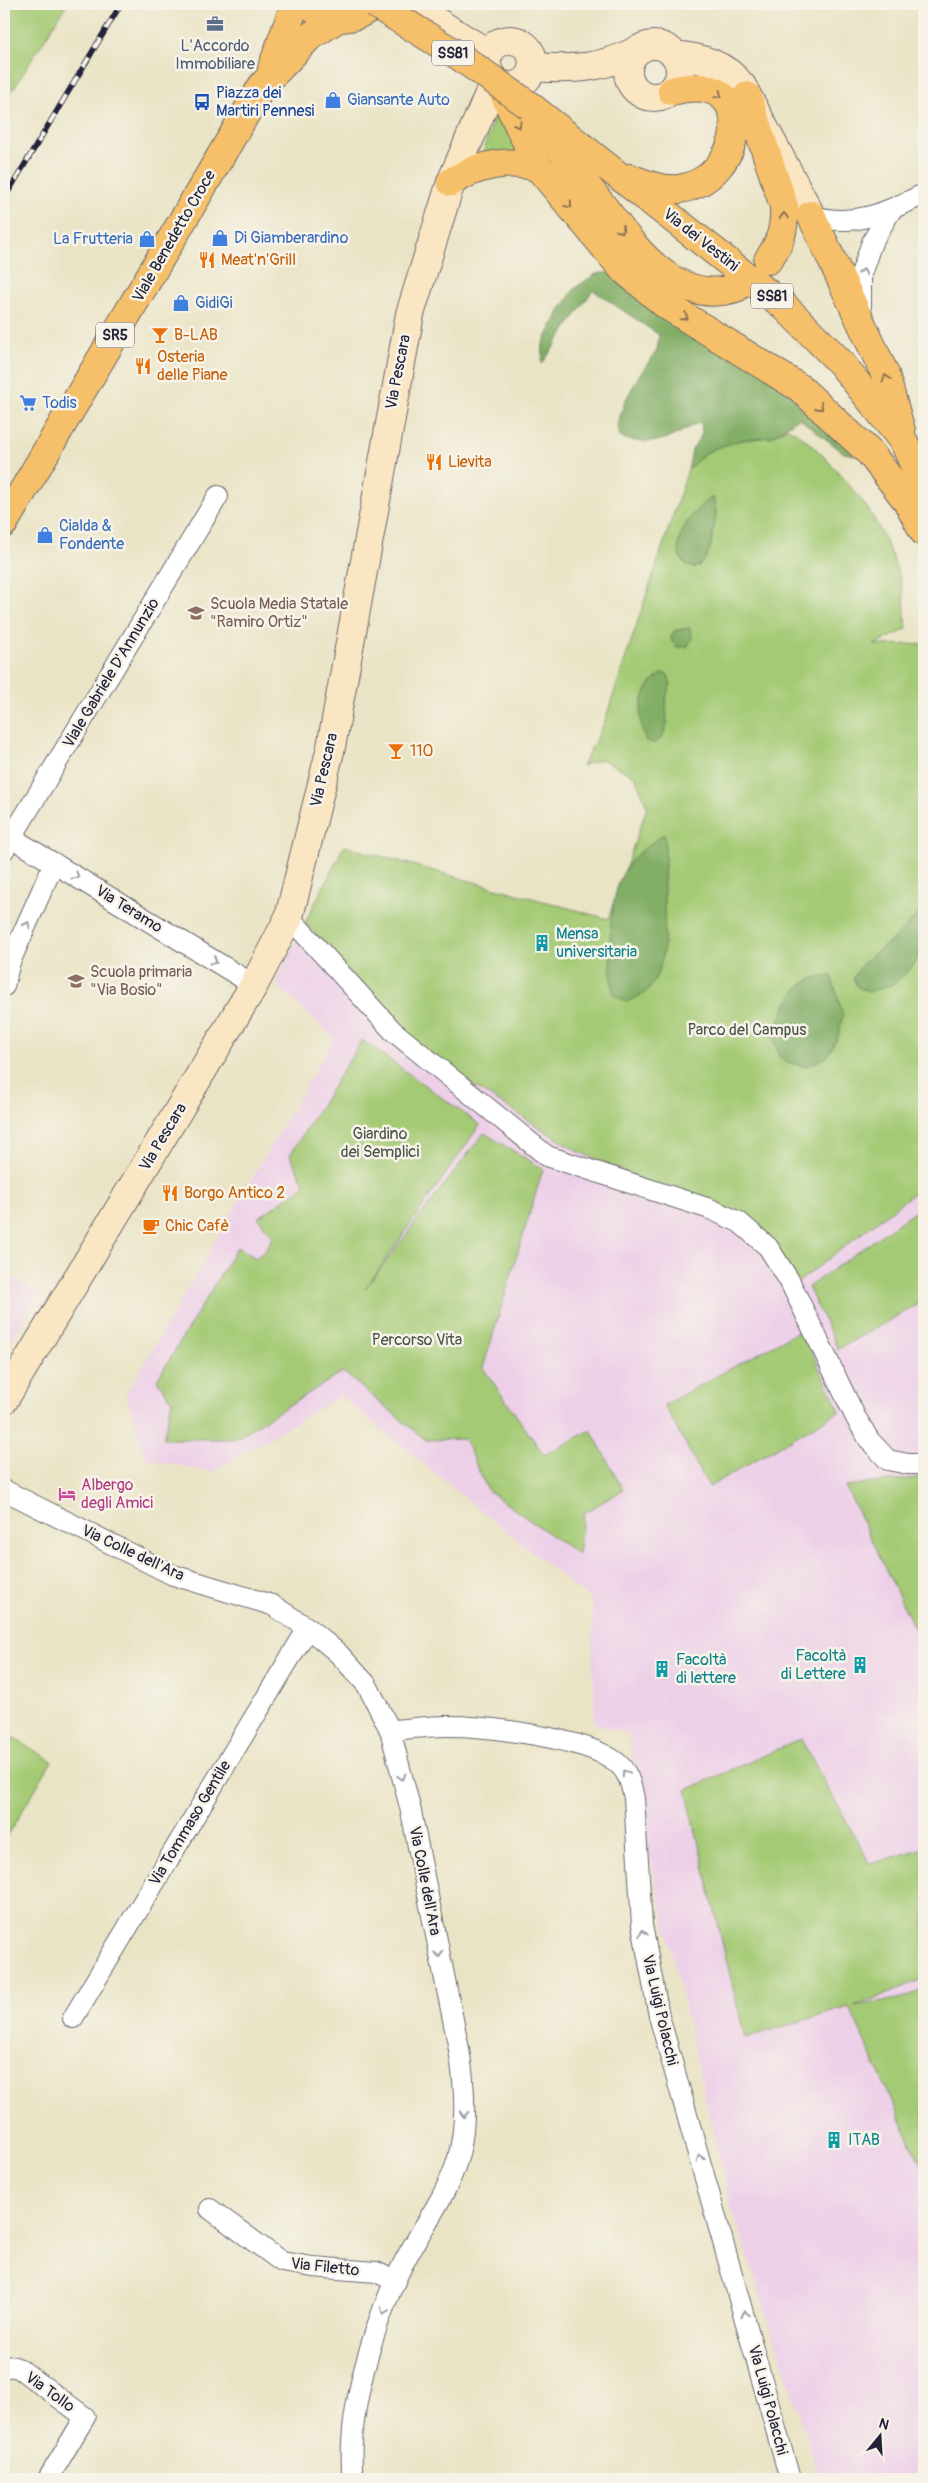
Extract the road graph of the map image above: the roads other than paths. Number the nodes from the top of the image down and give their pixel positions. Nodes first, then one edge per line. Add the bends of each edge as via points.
1 (295, 4) edge
2 (310, 4) edge
3 (374, 4) edge
4 (408, 4) edge
5 (338, 18) junction
6 (640, 49) junction
7 (676, 55) junction
8 (532, 67) junction
9 (574, 69) junction
10 (494, 73) junction
11 (268, 77) junction
12 (633, 88) junction
13 (672, 91) junction
14 (747, 96) junction
15 (530, 106) junction
16 (538, 167) junction
17 (617, 174) junction
18 (451, 182) junction
19 (924, 194) edge
20 (892, 209) junction
21 (811, 215) junction
22 (768, 260) dead end
23 (736, 288) dead end
24 (861, 320) junction
25 (904, 442) junction
26 (924, 488) edge
27 (218, 496) dead end
28 (4, 523) edge
29 (924, 532) edge
30 (7, 840) edge
31 (54, 863) junction
32 (290, 917) junction
33 (254, 985) junction
34 (4, 986) edge
35 (4, 1400) edge
36 (924, 1464) edge
37 (4, 1490) edge
38 (308, 1628) junction
39 (390, 1730) junction
40 (73, 2018) dead end
41 (210, 2209) dead end
42 (395, 2281) junction
43 (4, 2368) edge
44 (48, 2479) edge
45 (353, 2479) edge
46 (790, 2479) edge

1 - 11 main road, SR5
2 - 5 main road via 325,15
3 - 5 main road, SR5 via 360,14
3 - 15 main road, SS81, bridge via 459,56
4 - 10 street
5 - 11 main road, SR5 via 308,38
6 - 7 street via 658,45
6 - 9 street via 608,64
6 - 12 street via 629,63 629,80
7 - 13 street via 681,70
7 - 14 street via 724,68 733,74
8 - 9 street
8 - 10 street via 526,80 520,84 505,86
8 - 10 street via 530,52 512,40 498,44
9 - 12 street
10 -> 16 main road
10 - 18 street, Via Pescara
11 - 28 main road, Viale Benedetto Croce / SR5
12 - 13 street via 656,98
13 -> 17 main road via 698,87 711,90 723,96 731,106 736,132 723,159 703,179 677,189 648,185
14 - 21 street
22 -> 14 main road via 782,236 784,206
15 - 17 main road, Via dei Vestini / SS81
15 -> 23 main road via 639,254 686,286 720,293
16 - 18 main road via 492,165 474,169
16 -> 29 main road via 622,268 644,288 800,388 870,453 907,501
17 - 25 main road, Via dei Vestini / SS81 via 784,306 840,362
18 - 32 street, Via Pescara via 410,314 331,747
19 - 20 street
20 - 21 street via 848,222 828,221
24 -> 20 street via 861,274 872,242
21 - 24 main road
25 -> 24 main road via 885,374
25 - 26 main road, Via dei Vestini / SS81
27 - 30 street, Viale Gabriele D'Annunzio
30 - 31 street, Via Teramo
31 -> 33 street, Via Teramo
34 -> 31 street via 10,962
32 - 33 street, Via Pescara
32 - 36 street via 394,1031 547,1156 710,1209 738,1222 768,1247 789,1280 870,1441 888,1460
33 - 35 street, Via Pescara
37 - 38 street, Via Colle dell'Ara via 173,1575 272,1605
38 - 39 street, Via Colle dell'Ara via 338,1653 366,1685
38 - 40 street, Via Tommaso Gentile
39 -> 42 street, Via Colle dell'Ara via 410,1807 465,2095 458,2158
46 -> 39 street, Via Luigi Polacchi via 659,2016 642,1926 634,1798 626,1772 591,1747 500,1730 447,1726
41 - 42 street, Via Filetto via 282,2262 376,2272
42 -> 45 street, Via Colle dell'Ara via 376,2332 357,2402 351,2467
43 - 44 street, Via Tollo via 20,2369 85,2417

